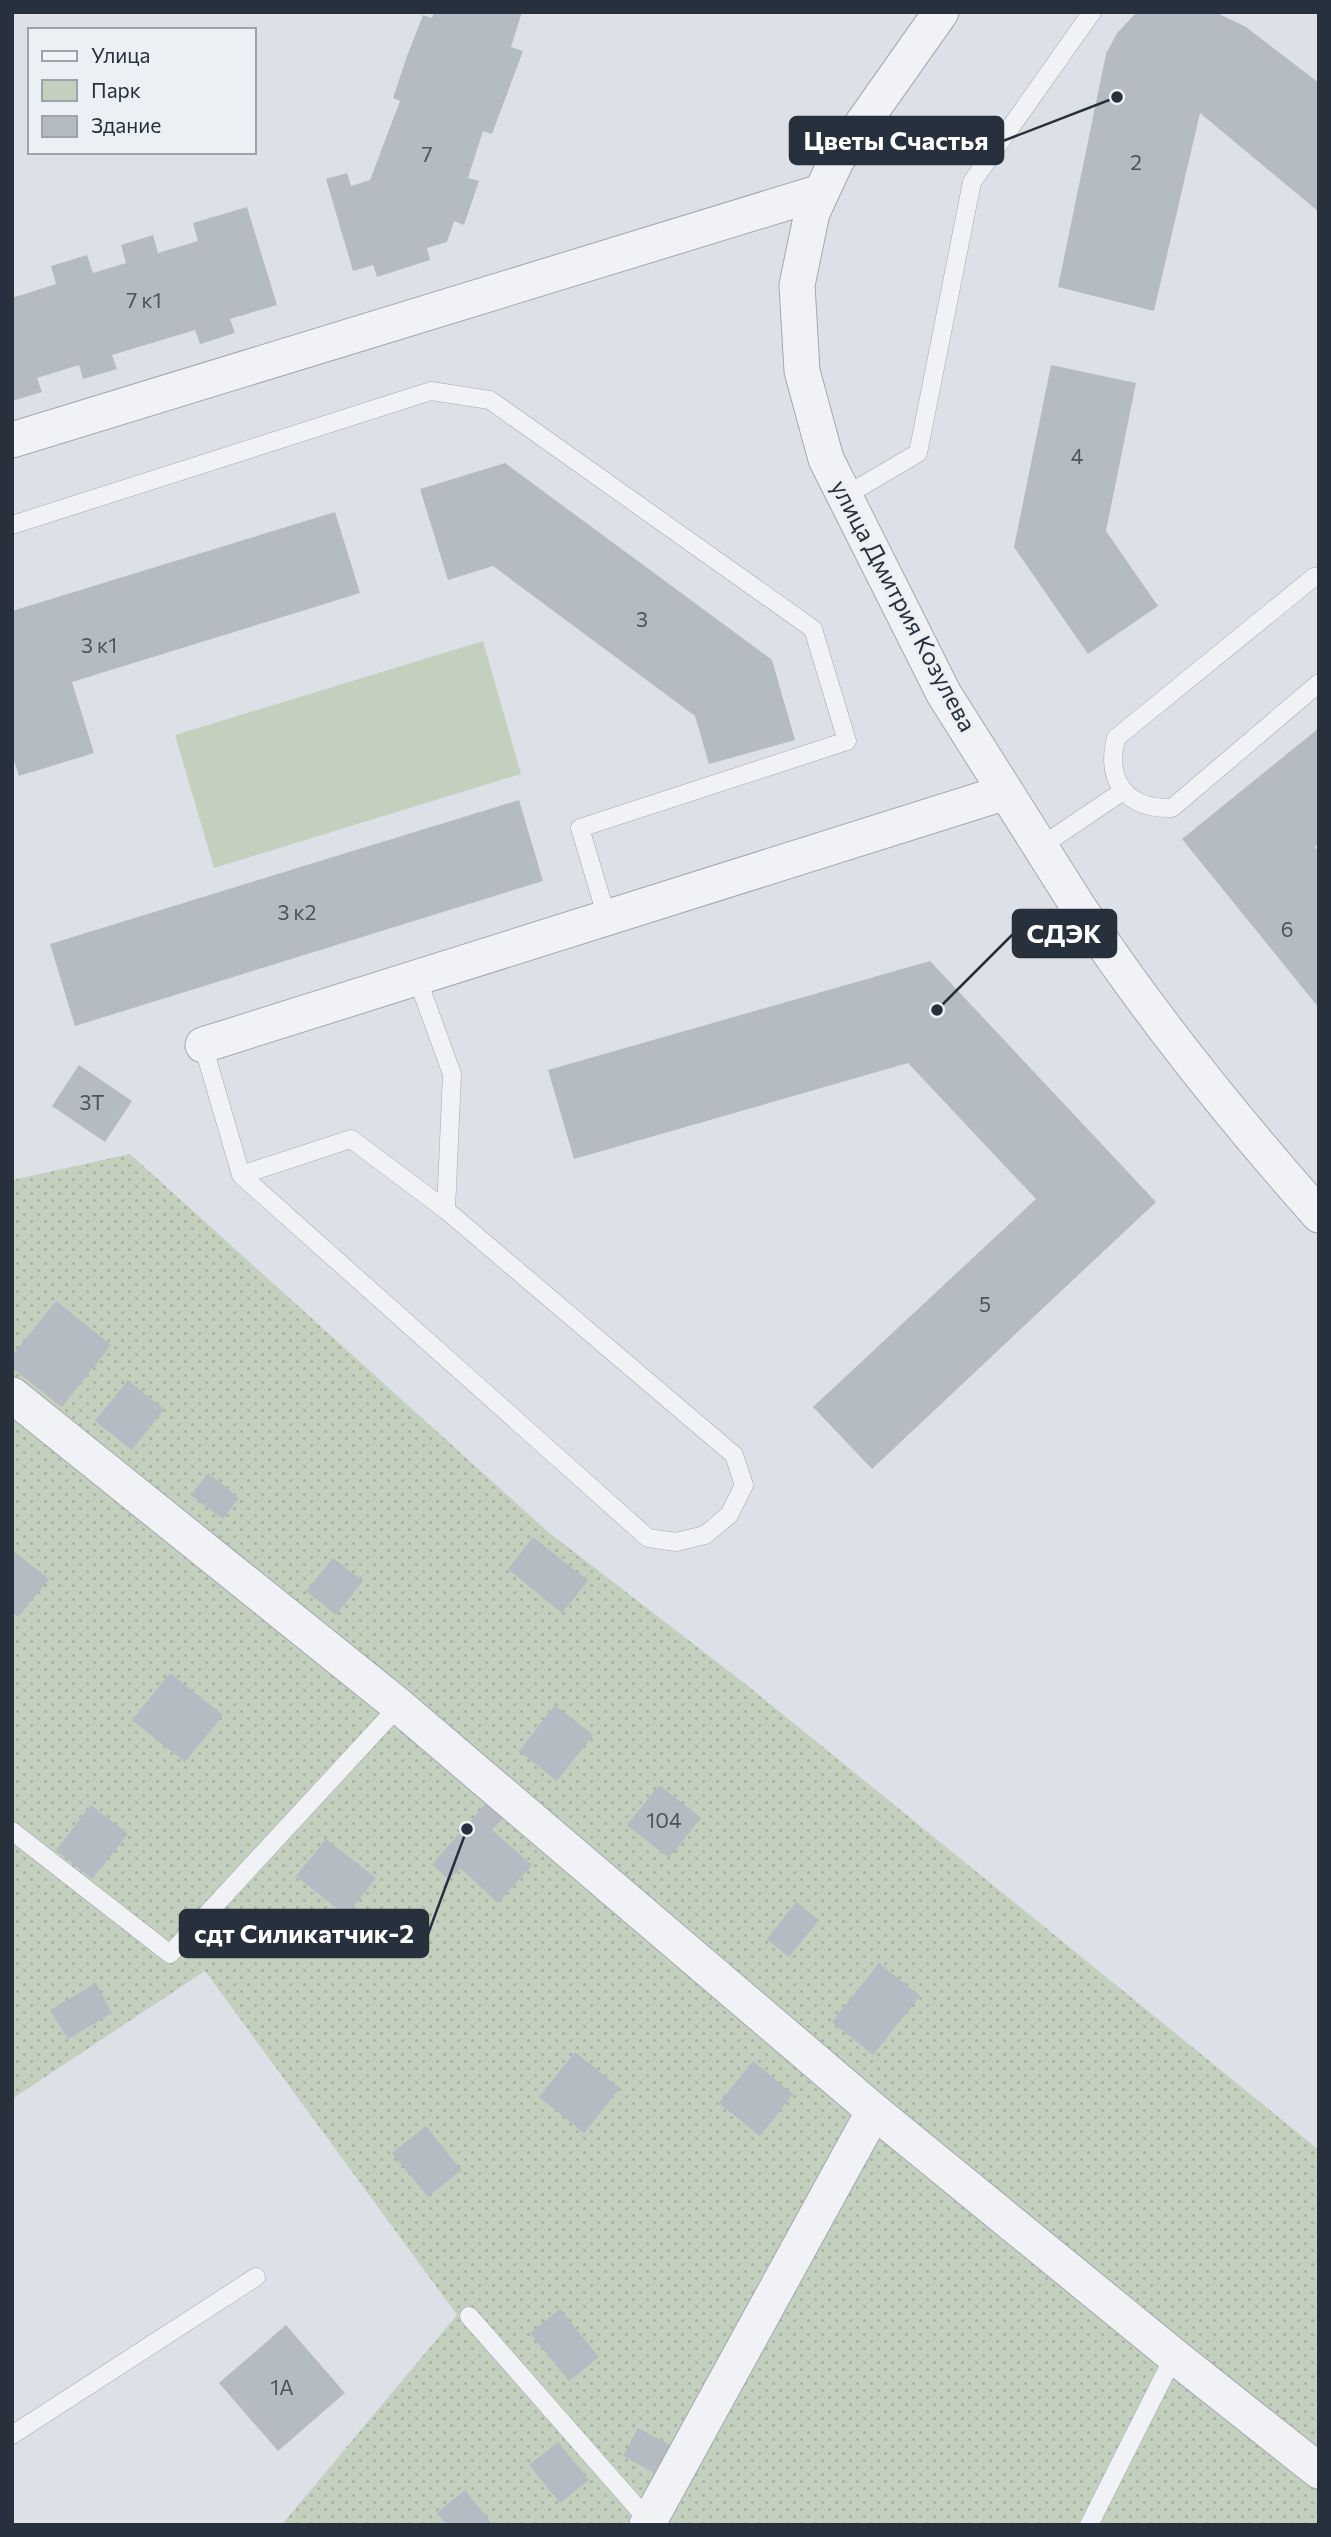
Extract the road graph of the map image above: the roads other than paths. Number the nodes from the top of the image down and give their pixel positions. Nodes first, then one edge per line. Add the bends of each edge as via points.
1 (941, 12) edge
2 (1092, 12) edge
3 (821, 192) junction
4 (12, 440) edge
5 (845, 496) junction
6 (12, 525) edge
7 (1319, 576) edge
8 (1319, 683) edge
9 (1123, 791) junction
10 (1006, 792) junction
11 (1040, 847) junction
12 (607, 918) junction
13 (417, 978) junction
14 (203, 1045) joint
15 (241, 1175) junction
16 (446, 1210) junction
17 (1319, 1215) edge
18 (12, 1395) edge
19 (399, 1706) junction
20 (12, 1831) edge
21 (874, 2111) junction
22 (256, 2277) dead end
23 (469, 2316) dead end
24 (1174, 2356) junction
25 (12, 2435) edge
26 (1319, 2471) edge
27 (648, 2522) edge
28 (1089, 2525) edge

1 - 3 street, улица Дмитрия Козулева via 836,160
2 - 5 lane via 972,182 918,453
3 - 4 street
3 - 5 street, улица Дмитрия Козулева via 797,285 802,370 826,459
5 - 10 street, улица Дмитрия Козулева via 944,694
6 - 12 lane via 431,391 490,400 813,629 847,741 580,828
7 - 9 lane via 1116,738 1111,756
8 - 9 lane via 1172,808 1153,808
9 - 11 lane
10 - 11 street, улица Дмитрия Козулева
10 - 12 street
11 - 17 street, улица Дмитрия Козулева via 1102,942 1236,1120
12 - 13 street
13 - 14 street
13 - 16 lane via 452,1074
14 - 15 lane
15 - 16 lane via 351,1139
15 - 16 lane via 649,1538 676,1542 705,1535 730,1515 744,1485 734,1455
18 - 19 street
19 - 20 lane via 170,1954
19 - 21 street
21 - 24 street
21 - 27 street
22 - 25 lane
23 - 27 lane
24 - 26 street
24 - 28 lane

